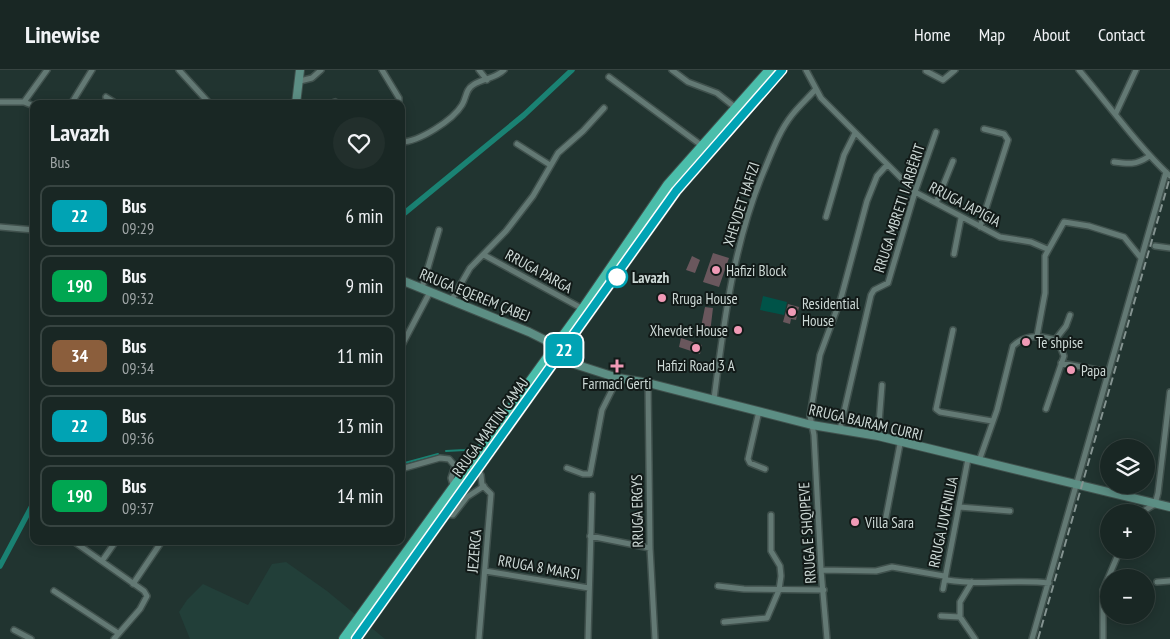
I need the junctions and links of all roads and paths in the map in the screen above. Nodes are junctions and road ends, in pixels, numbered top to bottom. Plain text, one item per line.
1 (47, 70) edge
2 (92, 70) edge
3 (179, 70) edge
4 (300, 70) edge
5 (321, 70) edge
6 (382, 70) edge
7 (480, 70) edge
8 (504, 70) edge
9 (672, 70) edge
10 (770, 70) edge
11 (782, 70) edge
12 (806, 70) edge
13 (955, 70) edge
14 (1079, 70) edge
15 (1136, 70) edge
16 (926, 71) edge
17 (609, 77) dead end
18 (487, 80) junction
19 (300, 81) junction
20 (815, 90) junction
21 (106, 97) dead end
22 (73, 100) edge
23 (111, 100) edge
24 (206, 100) edge
25 (297, 100) edge
26 (399, 100) edge
27 (0, 102) edge
28 (24, 102) junction
29 (30, 104) edge
30 (604, 108) dead end
31 (736, 108) junction
32 (1116, 113) junction
33 (984, 129) dead end
34 (936, 132) dead end
35 (855, 133) junction
36 (405, 141) edge
37 (517, 144) dead end
38 (701, 145) junction
39 (1148, 156) junction
40 (953, 161) dead end
41 (1114, 162) dead end
42 (887, 164) junction
43 (550, 165) junction
44 (1168, 174) edge
45 (915, 192) junction
46 (936, 204) junction
47 (826, 217) dead end
48 (962, 218) junction
49 (0, 227) edge
50 (980, 227) junction
51 (30, 230) edge
52 (438, 230) dead end
53 (1155, 246) dead end
54 (1170, 248) edge
55 (1047, 249) junction
56 (954, 254) dead end
57 (484, 256) junction
58 (1141, 258) junction
59 (405, 282) edge
60 (422, 288) junction
61 (430, 292) junction
62 (451, 301) junction
63 (583, 309) junction
64 (1070, 315) dead end
65 (953, 330) dead end
66 (1037, 336) junction
67 (405, 339) edge
68 (1055, 340) junction
69 (556, 352) junction
70 (1062, 363) junction
71 (1108, 372) junction
72 (618, 378) junction
73 (648, 383) junction
74 (882, 385) dead end
75 (1170, 392) edge
76 (714, 399) junction
77 (1046, 409) dead end
78 (759, 411) junction
79 (992, 422) junction
80 (812, 425) junction
81 (840, 429) junction
82 (878, 436) junction
83 (900, 444) junction
84 (968, 459) junction
85 (979, 461) junction
86 (405, 467) edge
87 (567, 468) dead end
88 (765, 469) dead end
89 (478, 470) junction
90 (1076, 484) junction
91 (484, 486) junction
92 (454, 488) junction
93 (592, 495) dead end
94 (1155, 504) junction
95 (959, 507) junction
96 (1170, 507) edge
97 (1010, 511) dead end
98 (445, 514) junction
99 (770, 515) dead end
100 (885, 522) dead end
101 (590, 536) junction
102 (79, 545) edge
103 (113, 545) edge
104 (159, 545) edge
105 (650, 548) junction
106 (1116, 559) edge
107 (102, 561) junction
108 (821, 570) junction
109 (485, 571) junction
110 (944, 576) junction
111 (972, 582) junction
112 (1157, 582) dead end
113 (1170, 582) edge
114 (1049, 583) junction
115 (133, 584) junction
116 (718, 586) dead end
117 (589, 588) junction
118 (943, 589) dead end
119 (779, 590) junction
120 (824, 590) junction
121 (54, 591) dead end
122 (941, 616) dead end
123 (960, 617) junction
124 (724, 622) dead end
125 (14, 630) dead end
126 (118, 633) junction
127 (32, 639) edge
128 (114, 639) edge
129 (344, 639) edge
130 (356, 639) edge
131 (479, 639) edge
132 (588, 639) edge
133 (656, 639) edge
134 (827, 639) edge
135 (974, 639) edge
136 (1032, 639) edge
137 (1103, 639) edge

1 - 28 street
2 - 22 street
3 - 24 street
4 - 19 main road
5 - 19 street
6 - 26 street
7 - 18 street
8 - 18 street
9 - 31 street
10 - 31 highway, RRUGA MARTIN CAMAJ
11 - 69 highway, RRUGA MARTIN CAMAJ
12 - 20 street, RRUGA JAPIGIA
13 - 16 street
14 - 32 street
15 - 32 street
17 - 38 street
18 - 36 street
19 - 25 main road
20 - 35 street, RRUGA JAPIGIA
20 - 76 street, XHEVDET HAFIZI
21 - 23 street
27 - 28 street
28 - 29 street
30 - 43 street
31 - 38 highway, RRUGA MARTIN CAMAJ
32 - 39 street
33 - 50 street
34 - 45 street, RRUGA MBRETI I ARBËRIT
35 - 42 street, RRUGA JAPIGIA
35 - 47 street
37 - 43 street
38 - 63 highway, RRUGA MARTIN CAMAJ
39 - 41 street
39 - 44 street
40 - 46 street
42 - 45 street, RRUGA JAPIGIA
42 - 80 street, RRUGA E SHQIPEVE
43 - 57 street
44 - 58 street
45 - 46 street, RRUGA JAPIGIA
45 - 81 street, RRUGA MBRETI I ARBËRIT
46 - 48 street, RRUGA JAPIGIA
48 - 50 street, RRUGA JAPIGIA
48 - 56 street
49 - 51 street
50 - 55 street, RRUGA JAPIGIA
52 - 60 street
53 - 54 street
55 - 58 street
55 - 66 street
57 - 62 street
57 - 63 street, RRUGA PARGA
58 - 71 street
59 - 60 main road, RRUGA EQEREM ÇABEJ
60 - 61 main road, RRUGA EQEREM ÇABEJ
61 - 62 main road, RRUGA EQEREM ÇABEJ
61 - 67 street
62 - 69 main road, RRUGA EQEREM ÇABEJ
63 - 69 highway, RRUGA MARTIN CAMAJ
64 - 68 street
65 - 79 street
66 - 68 street
66 - 79 street
68 - 70 street
69 - 72 main road, RRUGA BAJRAM CURRI
69 - 89 highway, RRUGA MARTIN CAMAJ
69 - 92 highway, RRUGA MARTIN CAMAJ
70 - 71 street
70 - 77 street
71 - 90 street
72 - 73 main road, RRUGA BAJRAM CURRI
72 - 87 street
73 - 76 main road, RRUGA BAJRAM CURRI
73 - 105 street, RRUGA ERGYS
74 - 82 street
75 - 94 street
76 - 78 main road, RRUGA BAJRAM CURRI
78 - 80 main road, RRUGA BAJRAM CURRI
78 - 88 street
79 - 85 street
80 - 81 main road, RRUGA BAJRAM CURRI
80 - 108 street, RRUGA E SHQIPEVE
81 - 82 main road, RRUGA BAJRAM CURRI
82 - 83 main road, RRUGA BAJRAM CURRI
83 - 84 main road, RRUGA BAJRAM CURRI
83 - 100 street
84 - 85 main road, RRUGA BAJRAM CURRI
84 - 95 street, RRUGA JUVENILJA
85 - 90 main road, RRUGA BAJRAM CURRI
86 - 92 street
89 - 91 street, JEZERCA
89 - 98 highway, RRUGA MARTIN CAMAJ
90 - 94 main road, RRUGA BAJRAM CURRI
90 - 114 street
91 - 98 street
91 - 109 street, JEZERCA
92 - 129 highway, RRUGA MARTIN CAMAJ
93 - 101 street
94 - 96 main road, RRUGA BAJRAM CURRI
95 - 97 street
95 - 110 street, RRUGA JUVENILJA
98 - 130 highway, RRUGA MARTIN CAMAJ
99 - 119 street
101 - 105 street
101 - 117 street
102 - 107 street
103 - 107 street
104 - 115 street
105 - 133 street, RRUGA ERGYS
106 - 137 street
107 - 115 street
108 - 110 street
108 - 120 street, RRUGA E SHQIPEVE
109 - 117 street, RRUGA 8 MARSI
109 - 131 street, JEZERCA
110 - 111 street
110 - 118 street, RRUGA JUVENILJA
111 - 114 street
111 - 123 street
112 - 113 street
114 - 136 street
115 - 126 street
116 - 119 street
117 - 132 street
119 - 120 street
119 - 124 street
120 - 134 street, RRUGA E SHQIPEVE
121 - 126 street
122 - 123 street
123 - 135 street
125 - 127 street
126 - 128 street

